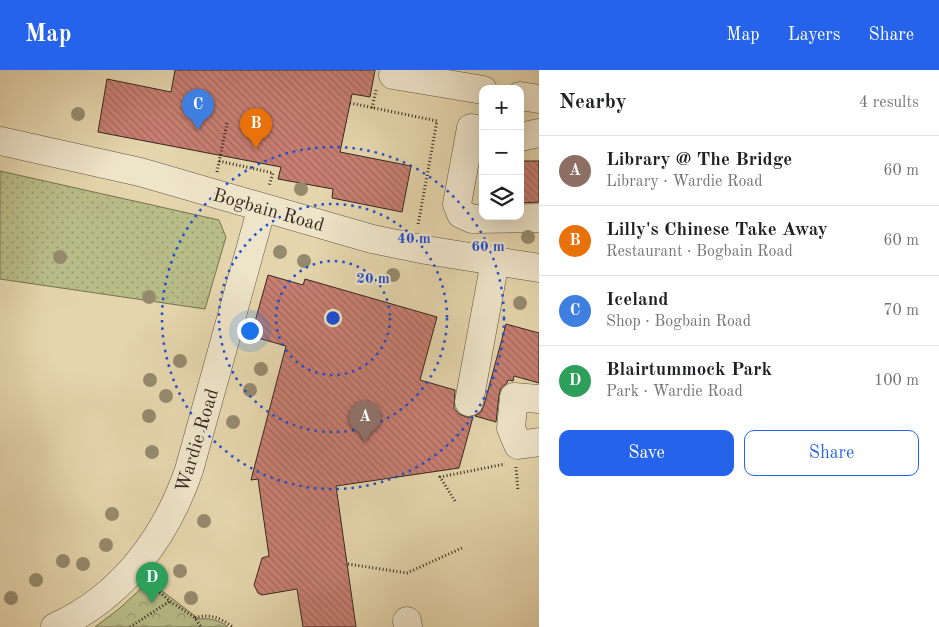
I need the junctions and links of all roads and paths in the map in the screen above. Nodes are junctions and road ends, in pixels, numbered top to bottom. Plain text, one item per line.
1 (394, 70) edge
2 (479, 89) edge
3 (524, 97) edge
4 (539, 99) edge
5 (479, 102) edge
6 (350, 103) dead end
7 (227, 124) dead end
8 (477, 129) edge
9 (539, 133) edge
10 (524, 137) edge
11 (524, 139) edge
12 (0, 141) edge
13 (539, 142) edge
14 (219, 161) junction
15 (273, 173) dead end
16 (213, 193) junction
17 (262, 207) junction
18 (539, 210) edge
19 (524, 211) edge
20 (472, 213) edge
21 (539, 218) edge
22 (414, 248) junction
23 (495, 261) junction
24 (539, 268) edge
25 (539, 399) edge
26 (469, 402) dead end
27 (539, 442) edge
28 (516, 462) dead end
29 (506, 464) dead end
30 (518, 491) dead end
31 (455, 500) dead end
32 (462, 548) dead end
33 (348, 564) dead end
34 (133, 570) junction
35 (170, 601) junction
36 (195, 618) junction
37 (55, 627) edge
38 (130, 627) edge
39 (201, 627) edge
40 (233, 627) edge

1 - 2 street
3 - 4 street
5 - 8 street
6 - 22 path
7 - 14 path
8 - 20 street
9 - 10 street
11 - 13 street
12 - 16 street, Bogbain Road
14 - 15 path
14 - 16 path
16 - 17 street, Bogbain Road
17 - 22 street, Bogbain Road
17 - 34 street, Wardie Road
18 - 19 street
20 - 21 street
22 - 23 street, Bogbain Road
23 - 24 street, Bogbain Road
23 - 26 street
25 - 27 street
28 - 30 path
29 - 31 path
32 - 33 path
34 - 35 path
34 - 37 street, Wardie Road
35 - 36 path
35 - 38 path
36 - 39 path
36 - 40 path

